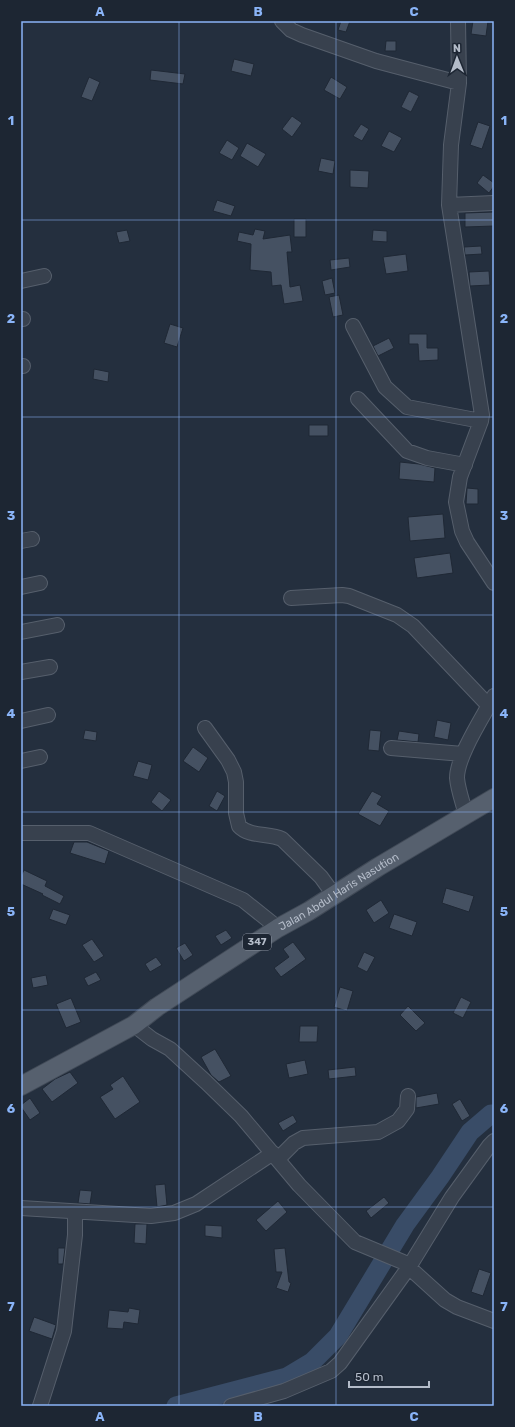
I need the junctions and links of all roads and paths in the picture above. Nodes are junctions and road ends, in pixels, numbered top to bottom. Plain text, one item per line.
1 (282, 21) edge
2 (458, 21) edge
3 (459, 83) junction
4 (494, 203) edge
5 (449, 205) junction
6 (44, 276) dead end
7 (21, 281) edge
8 (353, 326) dead end
9 (358, 399) dead end
10 (481, 421) junction
11 (465, 465) junction
12 (40, 583) dead end
13 (494, 583) edge
14 (21, 587) edge
15 (291, 598) dead end
16 (57, 625) dead end
17 (21, 632) edge
18 (50, 667) dead end
19 (21, 672) edge
20 (491, 701) edge
21 (48, 715) dead end
22 (21, 721) edge
23 (205, 728) dead end
24 (391, 748) dead end
25 (463, 754) junction
26 (40, 757) dead end
27 (21, 761) edge
28 (494, 798) edge
29 (466, 815) junction
30 (21, 832) edge
31 (334, 895) junction
32 (278, 928) junction
33 (134, 1025) junction
34 (21, 1086) edge
35 (408, 1096) dead end
36 (494, 1141) edge
37 (275, 1156) junction
38 (21, 1208) edge
39 (75, 1212) junction
40 (406, 1265) junction
41 (494, 1321) edge
42 (40, 1406) edge
43 (231, 1406) edge

1 - 3 street
2 - 3 street
3 - 5 street
4 - 5 street
5 - 10 street
6 - 7 street
8 - 10 street
9 - 11 street
10 - 11 street
11 - 13 street
12 - 14 street
15 - 20 street
16 - 17 street
18 - 19 street
20 - 25 street
21 - 22 street
23 - 31 street
24 - 25 street
25 - 29 street
26 - 27 street
28 - 29 main road, Jalan Abdul Haris Nasution / 347
29 - 31 main road, Jalan Abdul Haris Nasution / 347
30 - 32 street
31 - 32 main road, Jalan Abdul Haris Nasution / 347
32 - 33 main road, Jalan Abdul Haris Nasution / 347
33 - 34 main road, Jalan Abdul Haris Nasution / 347
33 - 37 street
35 - 37 street
36 - 40 street
37 - 39 street
37 - 40 street
38 - 39 street
39 - 42 street
40 - 41 street
40 - 43 street

